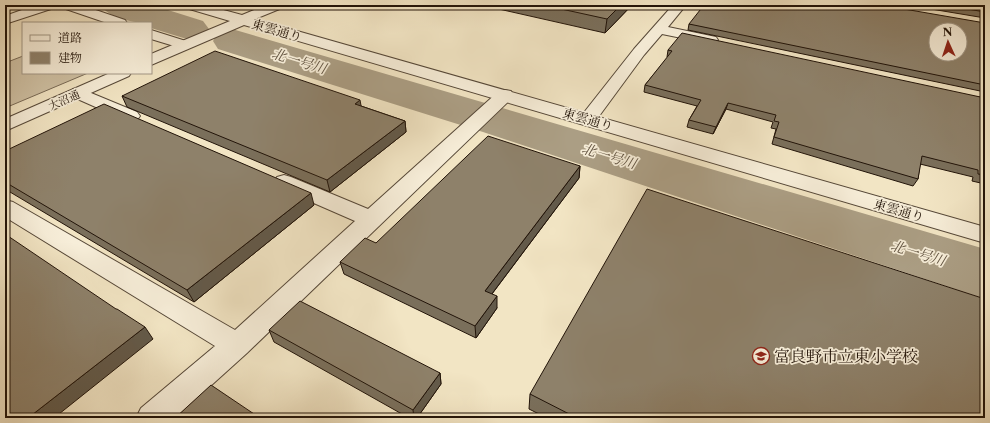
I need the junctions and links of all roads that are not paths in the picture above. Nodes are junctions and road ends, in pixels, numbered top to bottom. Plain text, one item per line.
1 (49, 5) edge
2 (68, 5) edge
3 (191, 5) edge
4 (277, 5) edge
5 (680, 5) edge
6 (5, 20) edge
7 (242, 20) junction
8 (117, 22) edge
9 (659, 29) junction
10 (152, 34) edge
11 (729, 44) edge
12 (184, 45) junction
13 (152, 60) edge
14 (121, 74) edge
15 (79, 93) junction
16 (505, 95) junction
17 (588, 119) junction
18 (144, 122) edge
19 (5, 126) edge
20 (269, 175) edge
21 (5, 206) edge
22 (371, 219) junction
23 (985, 235) edge
24 (237, 346) junction
25 (152, 418) edge

1 - 6 street
2 - 8 street
3 - 7 street, 東雲通り
4 - 7 street
5 - 9 street
7 - 12 street
7 - 16 street, 東雲通り
9 - 11 street
9 - 17 street
10 - 12 street
12 - 13 street
14 - 15 street, 大沼通
15 - 18 street
15 - 19 street, 大沼通
16 - 17 street, 東雲通り
16 - 22 street
17 - 23 street, 東雲通り
20 - 22 street
21 - 24 street
22 - 24 street
24 - 25 street

